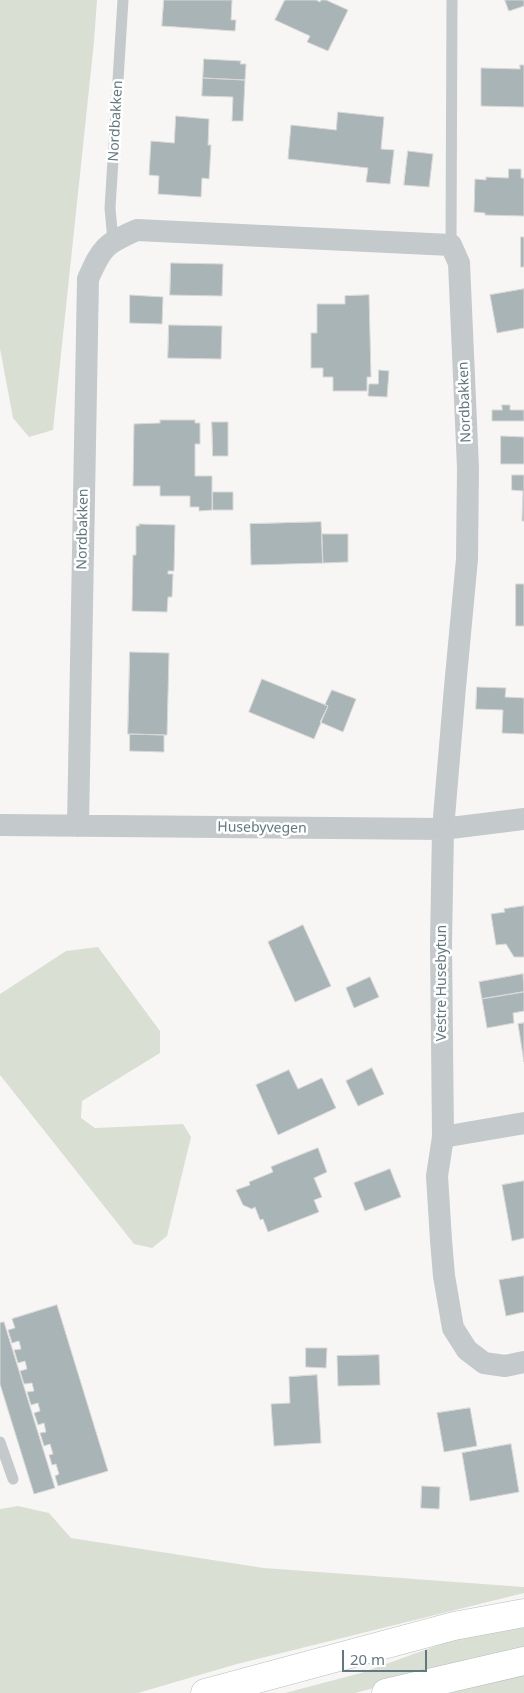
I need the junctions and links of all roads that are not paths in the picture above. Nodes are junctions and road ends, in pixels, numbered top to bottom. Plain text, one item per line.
1 (123, 0) edge
2 (452, 0) edge
3 (113, 241) junction
4 (451, 245) junction
5 (524, 819) edge
6 (0, 825) edge
7 (78, 826) junction
8 (443, 830) junction
9 (524, 1123) edge
10 (443, 1137) junction
11 (524, 1362) edge
12 (0, 1442) edge
13 (13, 1479) dead end
14 (524, 1613) edge
15 (524, 1661) edge
16 (205, 1693) edge
17 (386, 1693) edge

1 - 3 lane, Nordbakken
2 - 4 lane, Nordbakken
3 - 4 street, Nordbakken
3 - 7 street, Nordbakken
4 - 8 street, Nordbakken
5 - 8 street, Husebyvegen
6 - 7 street, Husebyvegen
7 - 8 street, Husebyvegen
8 - 10 street, Vestre Husebytun
9 - 10 street
10 - 11 street, Vestre Husebytun
12 - 13 lane
14 - 16 main road
15 - 17 main road

